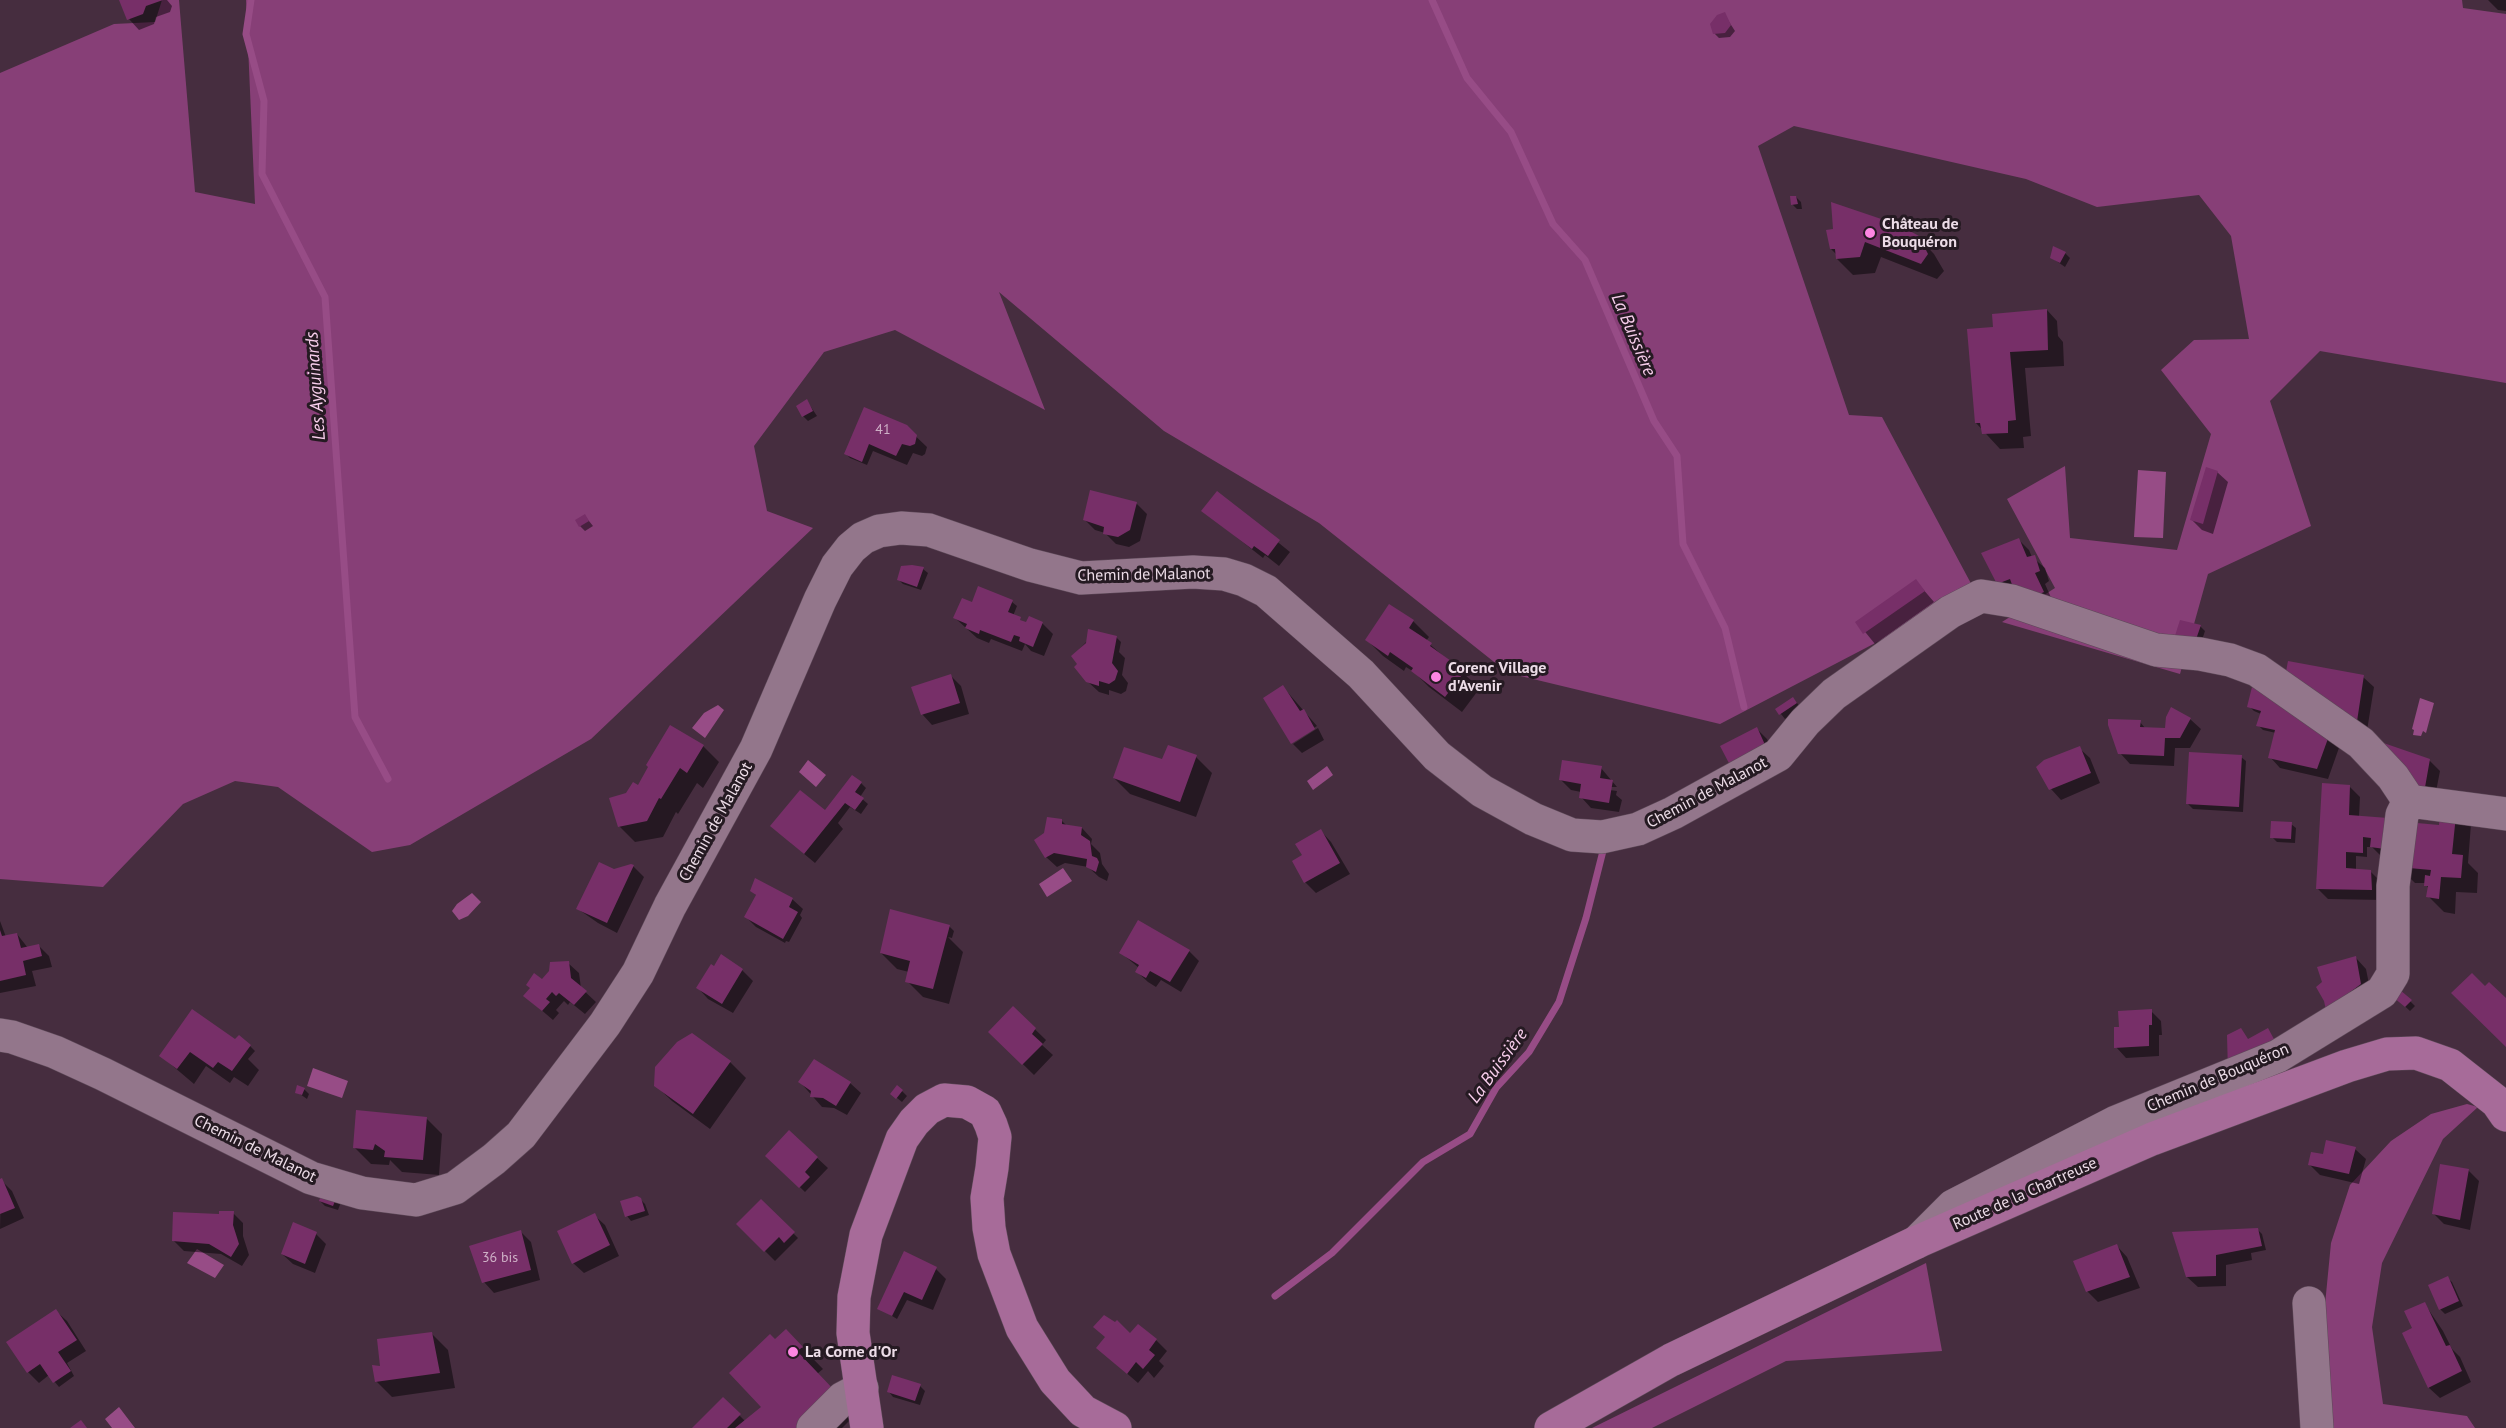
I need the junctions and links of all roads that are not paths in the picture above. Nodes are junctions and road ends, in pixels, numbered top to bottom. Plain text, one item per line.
1 (2409, 801) junction
2 (2506, 814) edge
3 (0, 1035) edge
4 (2506, 1115) edge
5 (1917, 1242) junction
6 (2309, 1303) dead end
7 (862, 1388) junction
8 (813, 1428) edge
9 (867, 1428) edge
10 (1114, 1428) edge
11 (1551, 1428) edge
12 (2317, 1428) edge

1 - 2 street
1 - 3 street, Chemin de Malanot
1 - 5 street, Chemin de Bouquéron
4 - 5 main road, Route de la Chartreuse
5 - 11 main road, Route de la Chartreuse
6 - 12 street
7 - 8 street
7 - 9 main road
7 - 10 main road

